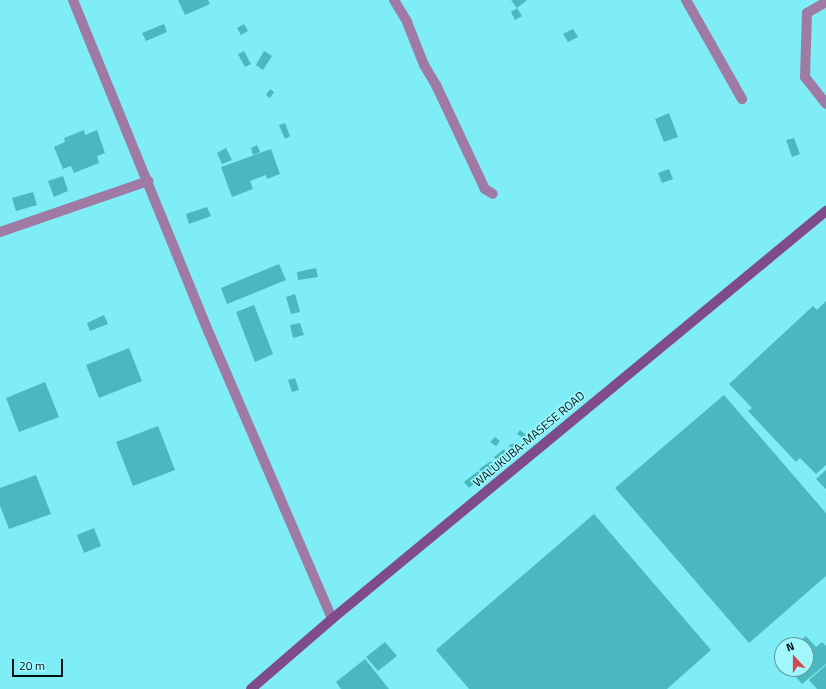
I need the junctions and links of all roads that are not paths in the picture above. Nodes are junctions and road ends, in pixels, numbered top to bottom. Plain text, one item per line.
1 (73, 0) edge
2 (394, 0) edge
3 (686, 0) edge
4 (826, 2) edge
5 (742, 99) dead end
6 (826, 104) edge
7 (148, 181) junction
8 (493, 194) dead end
9 (826, 211) edge
10 (0, 232) edge
11 (332, 619) junction
12 (251, 689) edge

1 - 7 street
2 - 8 street
3 - 5 street
4 - 6 street
7 - 10 street
7 - 11 street
9 - 11 street, WALUKUBA-MASESE ROAD
11 - 12 street, WALUKUBA-MASESE ROAD

